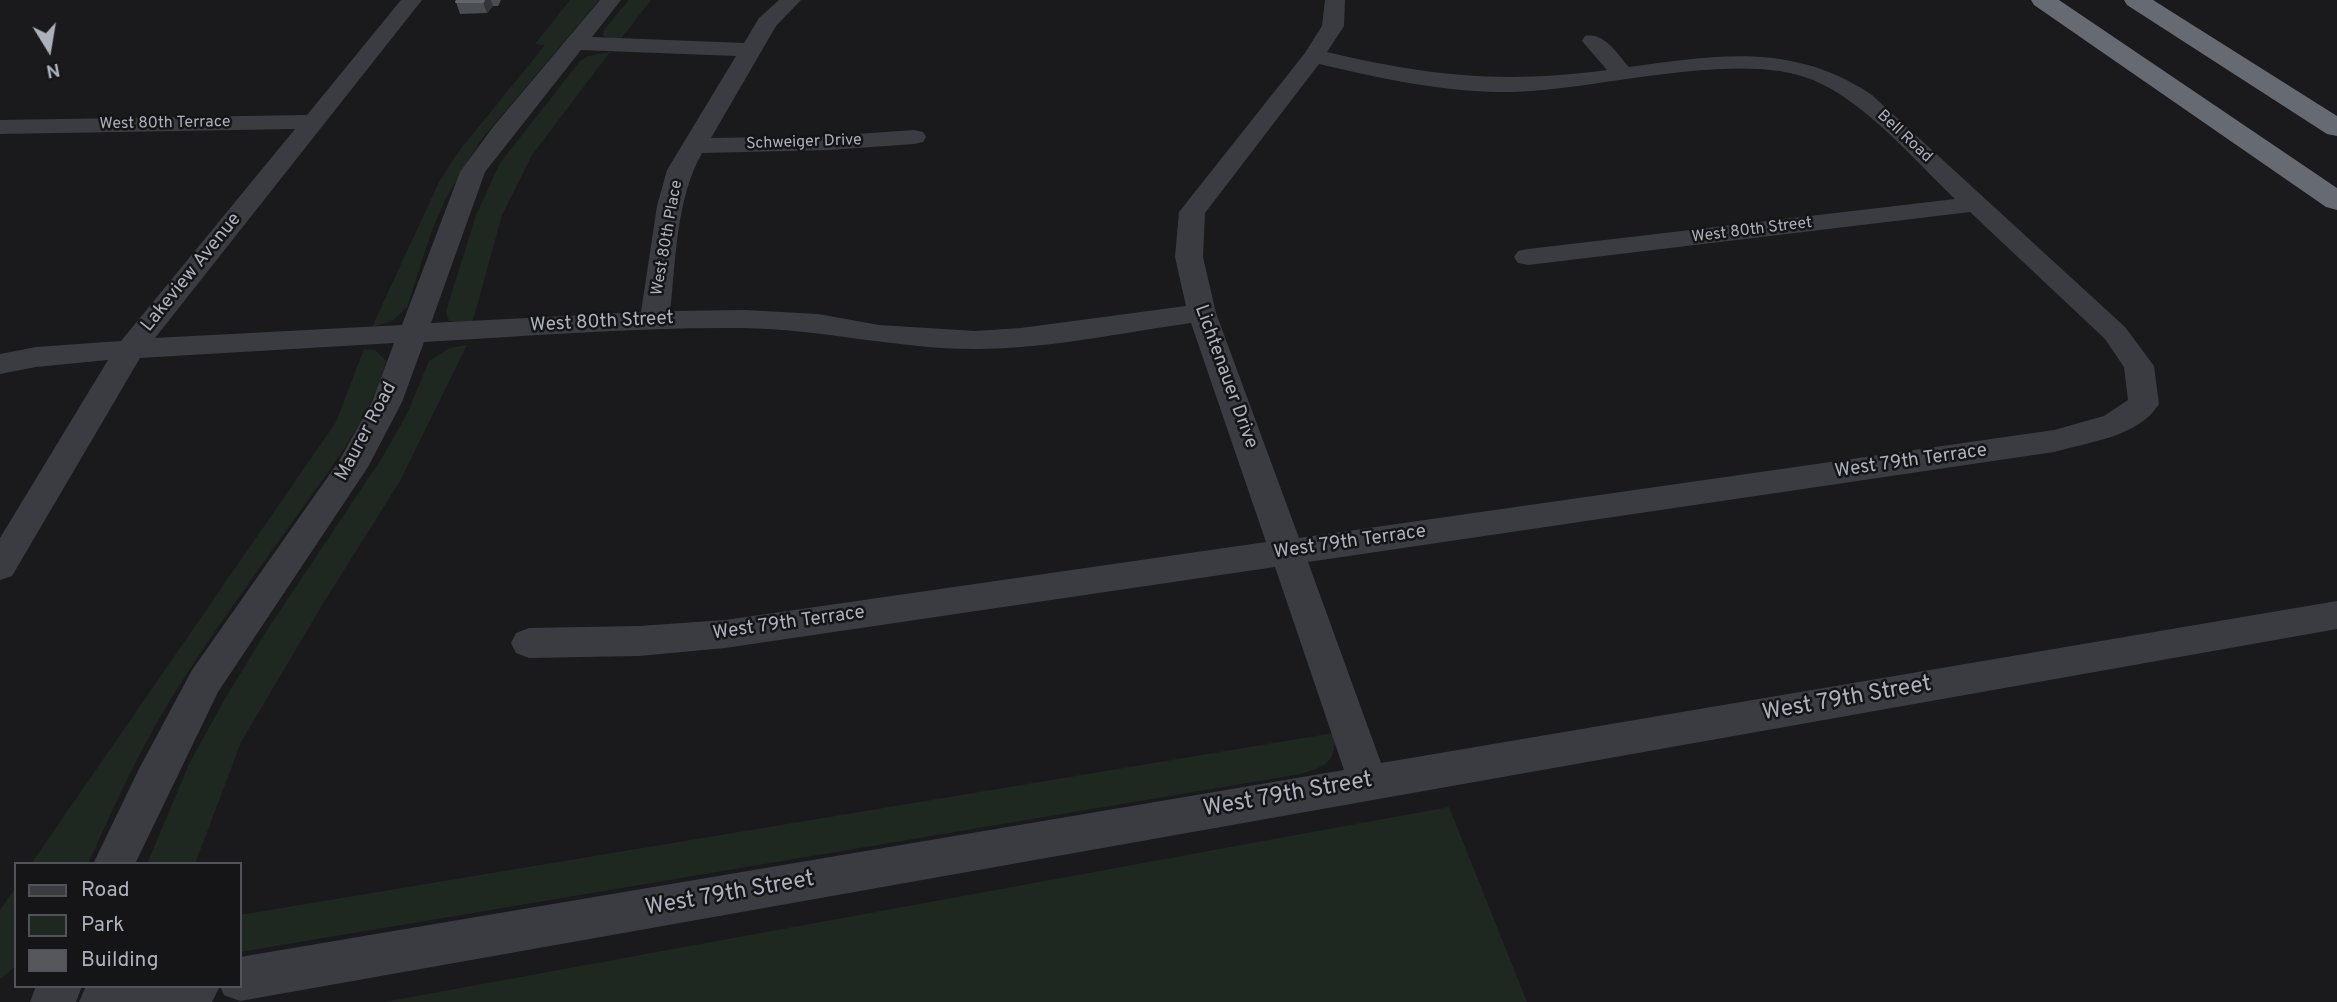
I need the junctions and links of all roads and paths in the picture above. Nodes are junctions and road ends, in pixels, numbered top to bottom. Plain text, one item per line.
1 (412, 0) edge
2 (611, 0) edge
3 (791, 0) edge
4 (1335, 0) edge
5 (2043, 0) edge
6 (2136, 0) edge
7 (1592, 41) dead end
8 (575, 43) junction
9 (752, 50) junction
10 (1314, 56) junction
11 (1622, 74) junction
12 (314, 122) junction
13 (2337, 128) edge
14 (6, 132) edge
15 (914, 137) dead end
16 (694, 146) junction
17 (2337, 201) edge
18 (1976, 204) junction
19 (1528, 257) dead end
20 (1202, 313) junction
21 (654, 320) junction
22 (413, 332) junction
23 (130, 349) junction
24 (0, 364) edge
25 (2141, 386) joint
26 (1287, 552) junction
27 (0, 566) edge
28 (2337, 615) edge
29 (529, 643) dead end
30 (1368, 782) junction
31 (115, 862) edge
32 (242, 979) edge
33 (185, 988) edge
34 (102, 1002) edge

1 - 12 street, Lakeview Avenue
2 - 8 street, Maurer Road
3 - 9 street, West 80th Place
4 - 10 street, Lichtenauer Drive
5 - 17 highway
6 - 13 highway
7 - 11 street
8 - 9 street
8 - 22 street, Maurer Road
9 - 16 street, West 80th Place
10 - 11 street
10 - 20 street, Lichtenauer Drive
11 - 18 street, Bell Road
12 - 14 street, West 80th Terrace
12 - 23 street, Lakeview Avenue
15 - 16 street, Schweiger Drive
16 - 21 street, West 80th Place
18 - 19 street, West 80th Street
18 - 25 street, Bell Road
20 - 21 street, West 80th Street
20 - 26 street, Lichtenauer Drive
21 - 22 street, West 80th Street
22 - 23 street, West 80th Street
22 - 31 street, Maurer Road
23 - 24 street, West 80th Street
23 - 27 street, Lakeview Avenue
25 - 26 street, West 79th Terrace
26 - 29 street, West 79th Terrace
26 - 30 street, Lichtenauer Drive
28 - 30 street, West 79th Street
30 - 32 street, West 79th Street
33 - 34 street

